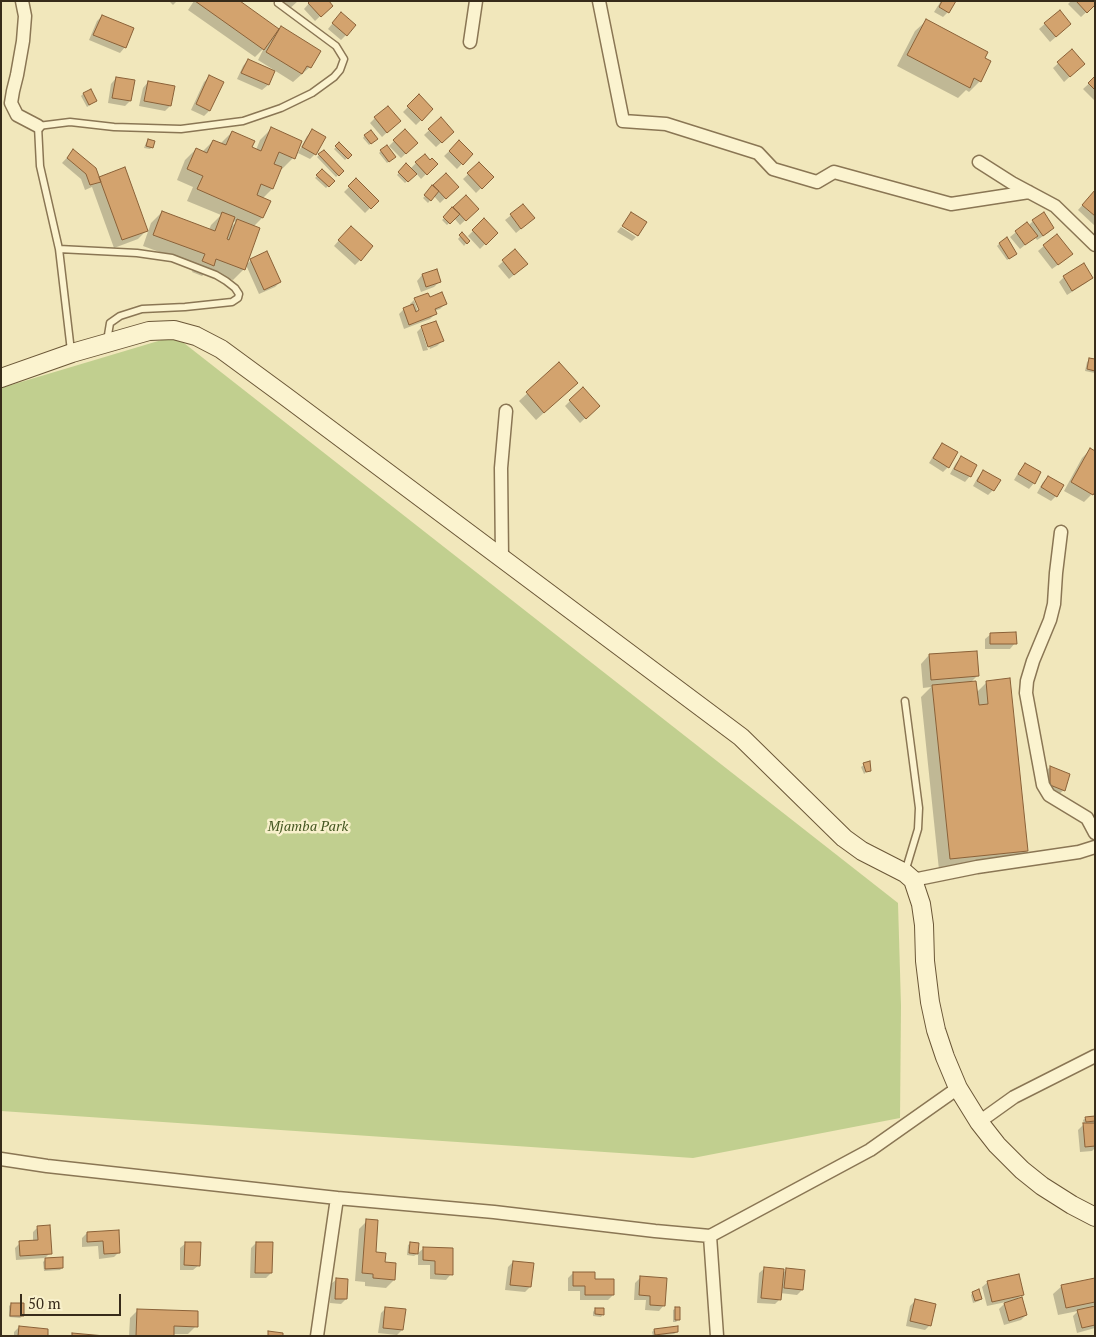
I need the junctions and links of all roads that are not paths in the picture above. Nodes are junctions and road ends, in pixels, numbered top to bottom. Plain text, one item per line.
1 (22, 1) edge
2 (476, 1) edge
3 (599, 1) edge
4 (278, 3) dead end
5 (470, 42) dead end
6 (38, 126) junction
7 (979, 162) dead end
8 (1029, 192) junction
9 (1095, 245) edge
10 (59, 249) junction
11 (107, 343) junction
12 (72, 353) junction
13 (1, 378) edge
14 (506, 411) dead end
15 (1061, 532) dead end
16 (502, 558) junction
17 (905, 701) dead end
18 (1095, 833) edge
19 (1095, 847) edge
20 (909, 876) junction
21 (1095, 1056) edge
22 (958, 1088) junction
23 (979, 1122) junction
24 (1, 1159) edge
25 (337, 1198) junction
26 (1095, 1217) edge
27 (710, 1236) junction
28 (317, 1336) edge
29 (718, 1336) edge

1 - 6 street
2 - 5 street
3 - 8 street
4 - 6 lane
6 - 10 lane
7 - 8 street
8 - 9 street
10 - 11 lane
10 - 12 lane
11 - 12 main road
11 - 16 main road
12 - 13 main road
14 - 16 street
15 - 18 street
16 - 20 main road
17 - 20 lane
19 - 20 street
20 - 22 main road
21 - 23 street
22 - 23 main road
22 - 27 street
23 - 26 main road
24 - 25 street
25 - 27 street
25 - 28 street
27 - 29 street

